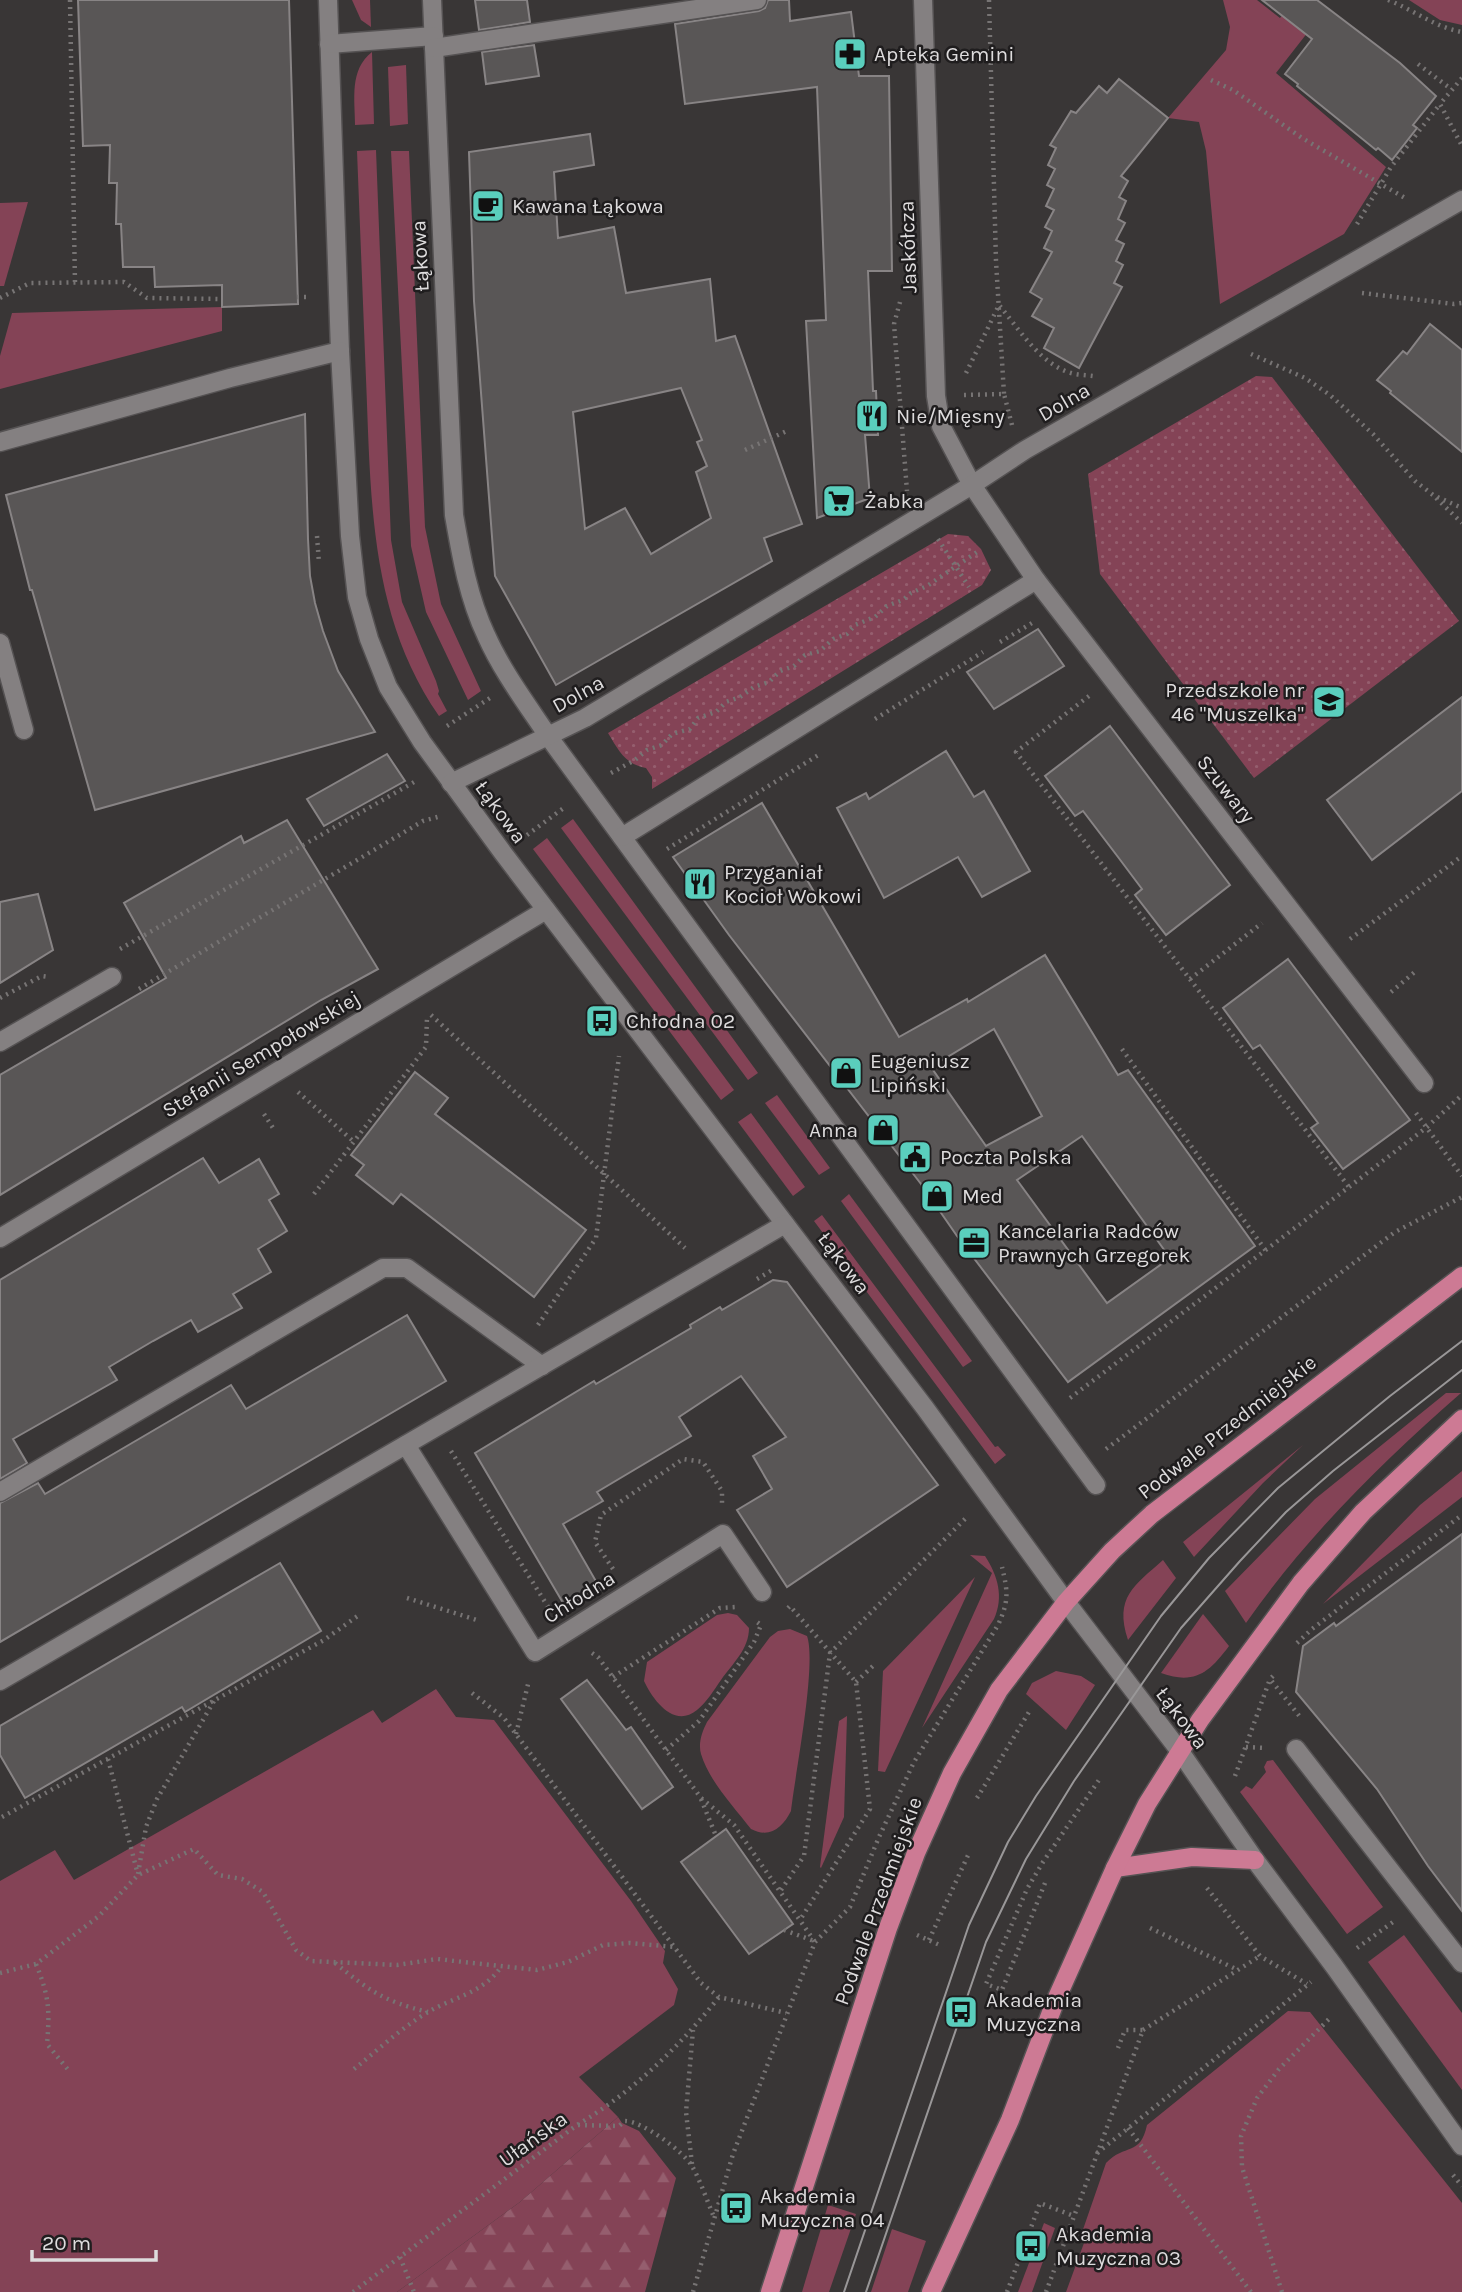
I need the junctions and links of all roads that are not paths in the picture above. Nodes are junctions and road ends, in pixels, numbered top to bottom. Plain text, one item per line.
1 (328, 0) edge
2 (432, 0) edge
3 (757, 0) edge
4 (923, 0) edge
5 (434, 42) junction
6 (329, 44) junction
7 (1462, 200) edge
8 (340, 351) junction
9 (0, 442) edge
10 (972, 485) junction
11 (1036, 580) junction
12 (0, 643) edge
13 (24, 730) dead end
14 (548, 736) junction
15 (451, 783) junction
16 (622, 837) junction
17 (546, 910) junction
18 (112, 977) dead end
19 (0, 1042) edge
20 (1424, 1083) dead end
21 (785, 1224) junction
22 (0, 1238) edge
23 (1462, 1276) edge
24 (542, 1366) junction
25 (1462, 1419) edge
26 (405, 1445) junction
27 (1096, 1485) dead end
28 (0, 1492) edge
29 (762, 1592) dead end
30 (1066, 1602) junction
31 (0, 1681) edge
32 (1297, 1749) dead end
33 (1179, 1750) junction
34 (1255, 1860) junction
35 (1115, 1868) junction
36 (1462, 1964) edge
37 (1462, 2146) edge
38 (770, 2292) edge
39 (931, 2292) edge

1 - 6 street, Łąkowa
2 - 5 street, Łąkowa
3 - 5 street
4 - 10 street, Jaskółcza
5 - 6 street
5 - 14 street, Łąkowa
6 - 8 street, Łąkowa
7 - 10 street, Dolna
8 - 9 street
8 - 15 street, Łąkowa
10 - 11 street, Szuwary
10 - 14 street, Dolna
11 - 16 street
11 - 20 street, Szuwary
12 - 13 street
14 - 15 street, Dolna
14 - 16 street, Łąkowa
15 - 17 street, Łąkowa
16 - 27 street, Łąkowa
17 - 21 street, Łąkowa
17 - 22 street, Stefanii Sempołowskiej
18 - 19 street
21 - 24 street
21 - 30 street, Łąkowa
23 - 30 main road, Podwale Przedmiejskie
24 - 26 street
24 - 28 street
25 - 33 main road
26 - 29 street, Chłodna
26 - 31 street
30 - 33 street, Łąkowa
30 - 38 main road, Podwale Przedmiejskie
32 - 36 street
33 - 34 street, Łąkowa
33 - 35 main road
34 - 35 main road
34 - 37 street, Łąkowa
35 - 39 main road

